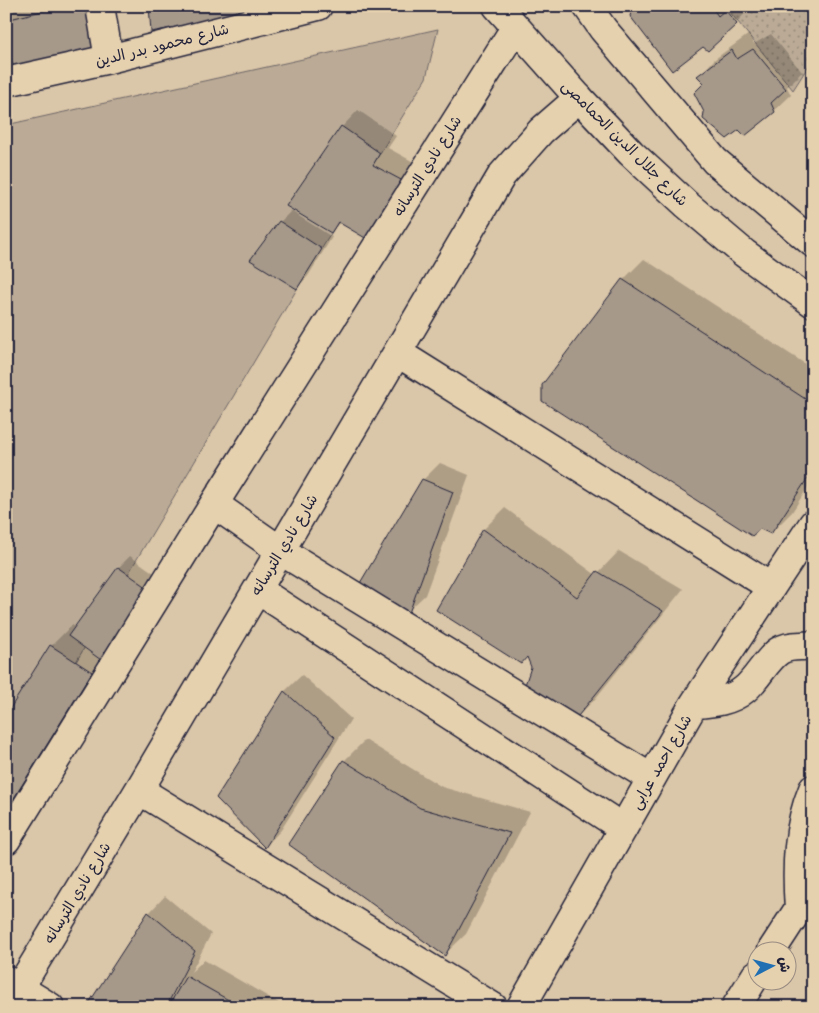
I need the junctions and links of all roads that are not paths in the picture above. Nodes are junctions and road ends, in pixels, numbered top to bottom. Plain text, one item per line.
1 (100, 6) edge
2 (318, 6) edge
3 (497, 6) edge
4 (587, 6) edge
5 (515, 28) junction
6 (109, 58) junction
7 (6, 82) edge
8 (578, 98) junction
9 (813, 243) edge
10 (813, 304) edge
11 (398, 353) junction
12 (214, 504) junction
13 (813, 524) edge
14 (281, 551) junction
15 (771, 587) junction
16 (258, 590) junction
17 (813, 646) edge
18 (694, 704) junction
19 (651, 778) junction
20 (813, 789) edge
21 (139, 790) junction
22 (623, 828) junction
23 (6, 840) edge
24 (806, 898) edge
25 (779, 940) edge
26 (747, 990) edge
27 (11, 992) edge
28 (50, 1007) edge
29 (493, 1007) edge
30 (521, 1007) edge
31 (736, 1007) edge

1 - 6 street
2 - 6 street, شارع محمود بدر الدين
3 - 5 street, شارع جلال الدين الحمامصى
4 - 9 street
5 - 8 street, شارع جلال الدين الحمامصى
5 - 12 street, شارع نادي الترسانه
6 - 7 street, شارع محمود بدر الدين
8 - 10 street, شارع جلال الدين الحمامصى
8 - 11 street, شارع نادي الترسانه
11 - 14 street, شارع نادي الترسانه
11 - 15 street
12 - 14 street
12 - 23 street, شارع نادي الترسانه
13 - 15 street, شارع احمد عرابى
14 - 16 street, شارع نادي الترسانه
14 - 19 street
15 - 18 street, شارع احمد عرابى
16 - 21 street, شارع نادي الترسانه
16 - 22 street
17 - 18 street
18 - 19 street, شارع احمد عرابى
19 - 22 street, شارع احمد عرابى
20 - 24 street
21 - 27 street, شارع نادي الترسانه
21 - 29 street
22 - 30 street, شارع احمد عرابى
24 - 25 street
26 - 31 street
27 - 28 street

